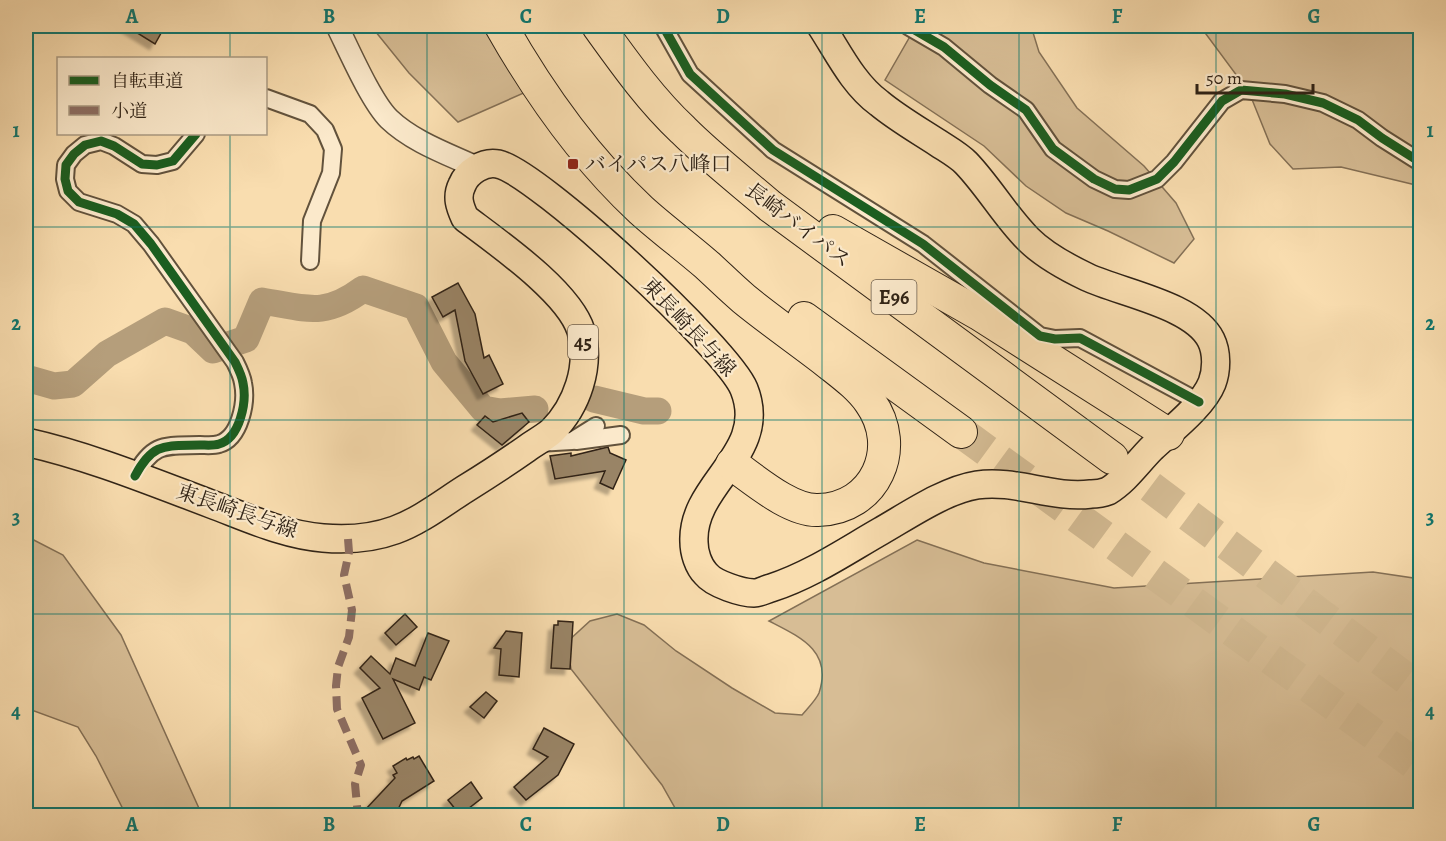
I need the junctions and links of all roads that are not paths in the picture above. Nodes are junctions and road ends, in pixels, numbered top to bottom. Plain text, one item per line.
1 (337, 26) edge
2 (501, 26) edge
3 (520, 26) edge
4 (598, 26) edge
5 (663, 26) edge
6 (821, 26) edge
7 (909, 26) edge
8 (267, 98) edge
9 (195, 135) edge
10 (1420, 162) edge
11 (478, 168) junction
12 (737, 178) junction
13 (310, 261) dead end
14 (705, 264) junction
15 (818, 328) junction
16 (1199, 402) junction
17 (596, 426) dead end
18 (961, 432) tunnel mouth
19 (1168, 434) junction
20 (621, 435) dead end
21 (572, 441) junction
22 (26, 442) edge
23 (534, 443) junction
24 (1112, 459) tunnel mouth
25 (732, 464) junction
26 (135, 476) junction

1 - 11 street
2 - 14 highway
3 - 15 highway
4 - 12 highway, 長崎バイパス / E96
5 - 16 street
6 - 16 main road, 東長崎長与線
7 - 10 street
8 - 13 street
9 - 26 street
11 - 23 main road, 東長崎長与線 / 45
11 - 25 main road, 東長崎長与線
12 - 19 highway
12 - 24 highway, 長崎バイパス / E96
14 - 15 highway
14 - 25 highway
15 - 18 highway
16 - 19 main road, 東長崎長与線
17 - 21 street
19 - 25 main road, 東長崎長与線
20 - 21 street
21 - 23 street
22 - 26 main road, 東長崎長与線 / 45
23 - 26 main road, 東長崎長与線 / 45

